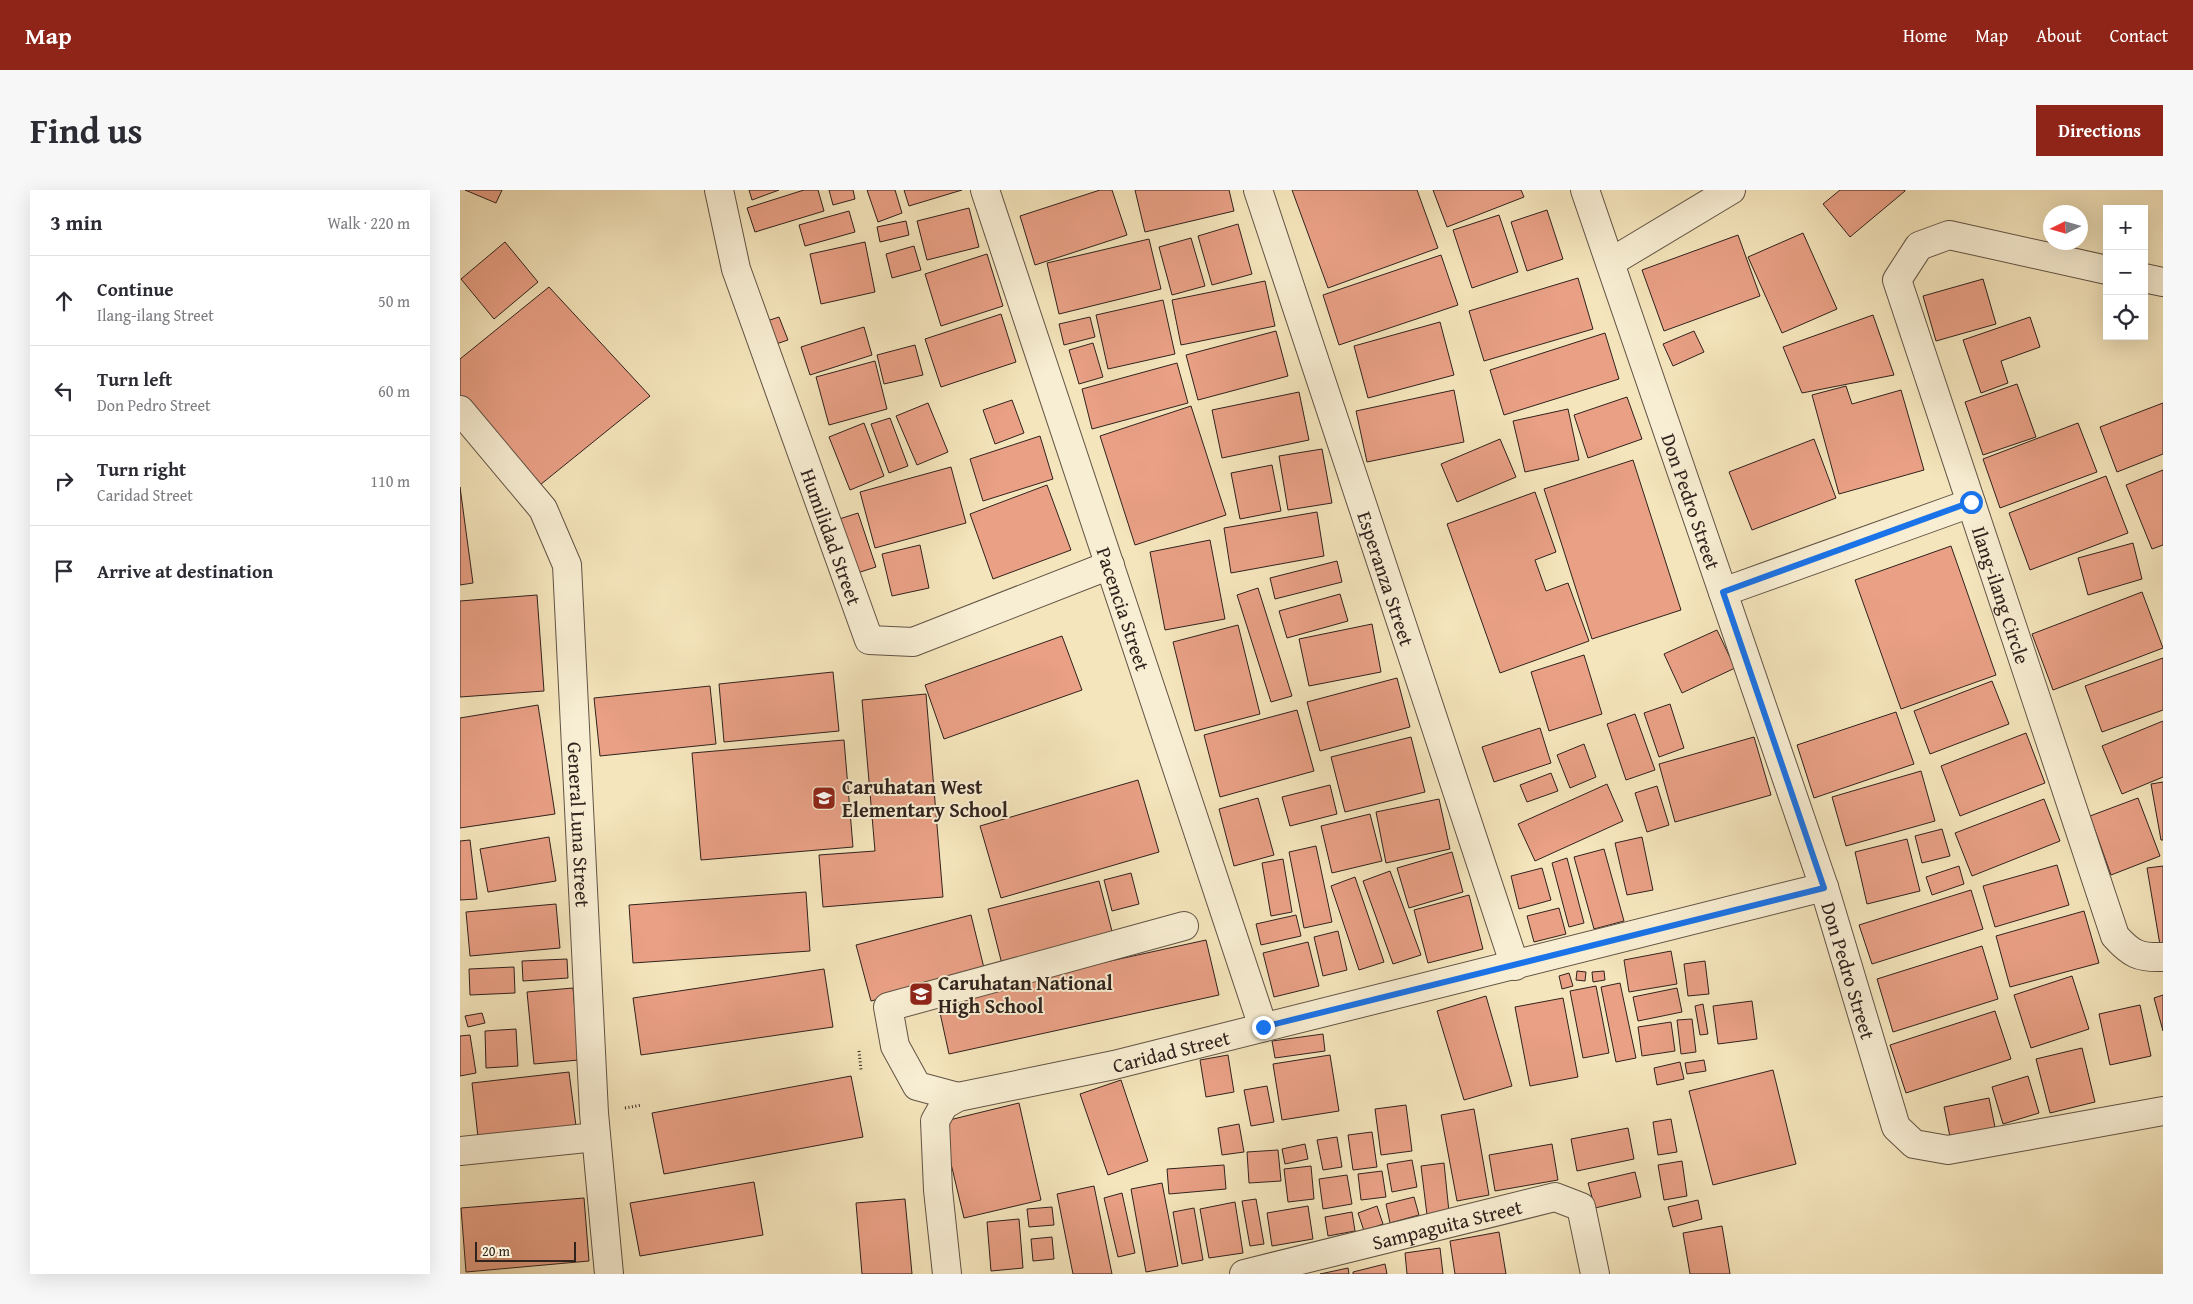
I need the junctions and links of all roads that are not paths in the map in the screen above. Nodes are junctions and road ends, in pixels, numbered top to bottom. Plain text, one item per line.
1 (719, 190) edge
2 (985, 190) edge
3 (1258, 190) edge
4 (1585, 190) edge
5 (1717, 193) edge
6 (1611, 262) junction
7 (2103, 269) edge
8 (2148, 279) edge
9 (2163, 282) edge
10 (460, 410) edge
11 (1971, 502) junction
12 (1110, 565) junction
13 (1723, 592) junction
14 (1824, 888) junction
15 (1184, 926) dead end
16 (2163, 957) edge
17 (1515, 966) junction
18 (1263, 1027) junction
19 (958, 1097) junction
20 (2163, 1111) edge
21 (596, 1137) junction
22 (460, 1151) edge
23 (609, 1274) edge
24 (946, 1274) edge
25 (1244, 1274) edge
26 (1595, 1274) edge

1 - 12 street, Humilidad Street
2 - 12 street, Pacencia Street
3 - 17 street, Esperanza Street
4 - 6 street, Don Pedro Street
5 - 6 street
6 - 13 street, Don Pedro Street
7 - 11 street, Ilang-ilang Circle
8 - 9 street
10 - 21 street, General Luna Street
11 - 13 street
11 - 16 street, Ilang-ilang Circle
12 - 18 street, Pacencia Street
13 - 14 street, Don Pedro Street
14 - 17 street, Caridad Street
14 - 20 street, Don Pedro Street
15 - 19 street
17 - 18 street, Caridad Street
18 - 19 street, Caridad Street
19 - 24 street, Caridad Street
21 - 22 street
21 - 23 street, General Luna Street
25 - 26 street, Sampaguita Street

